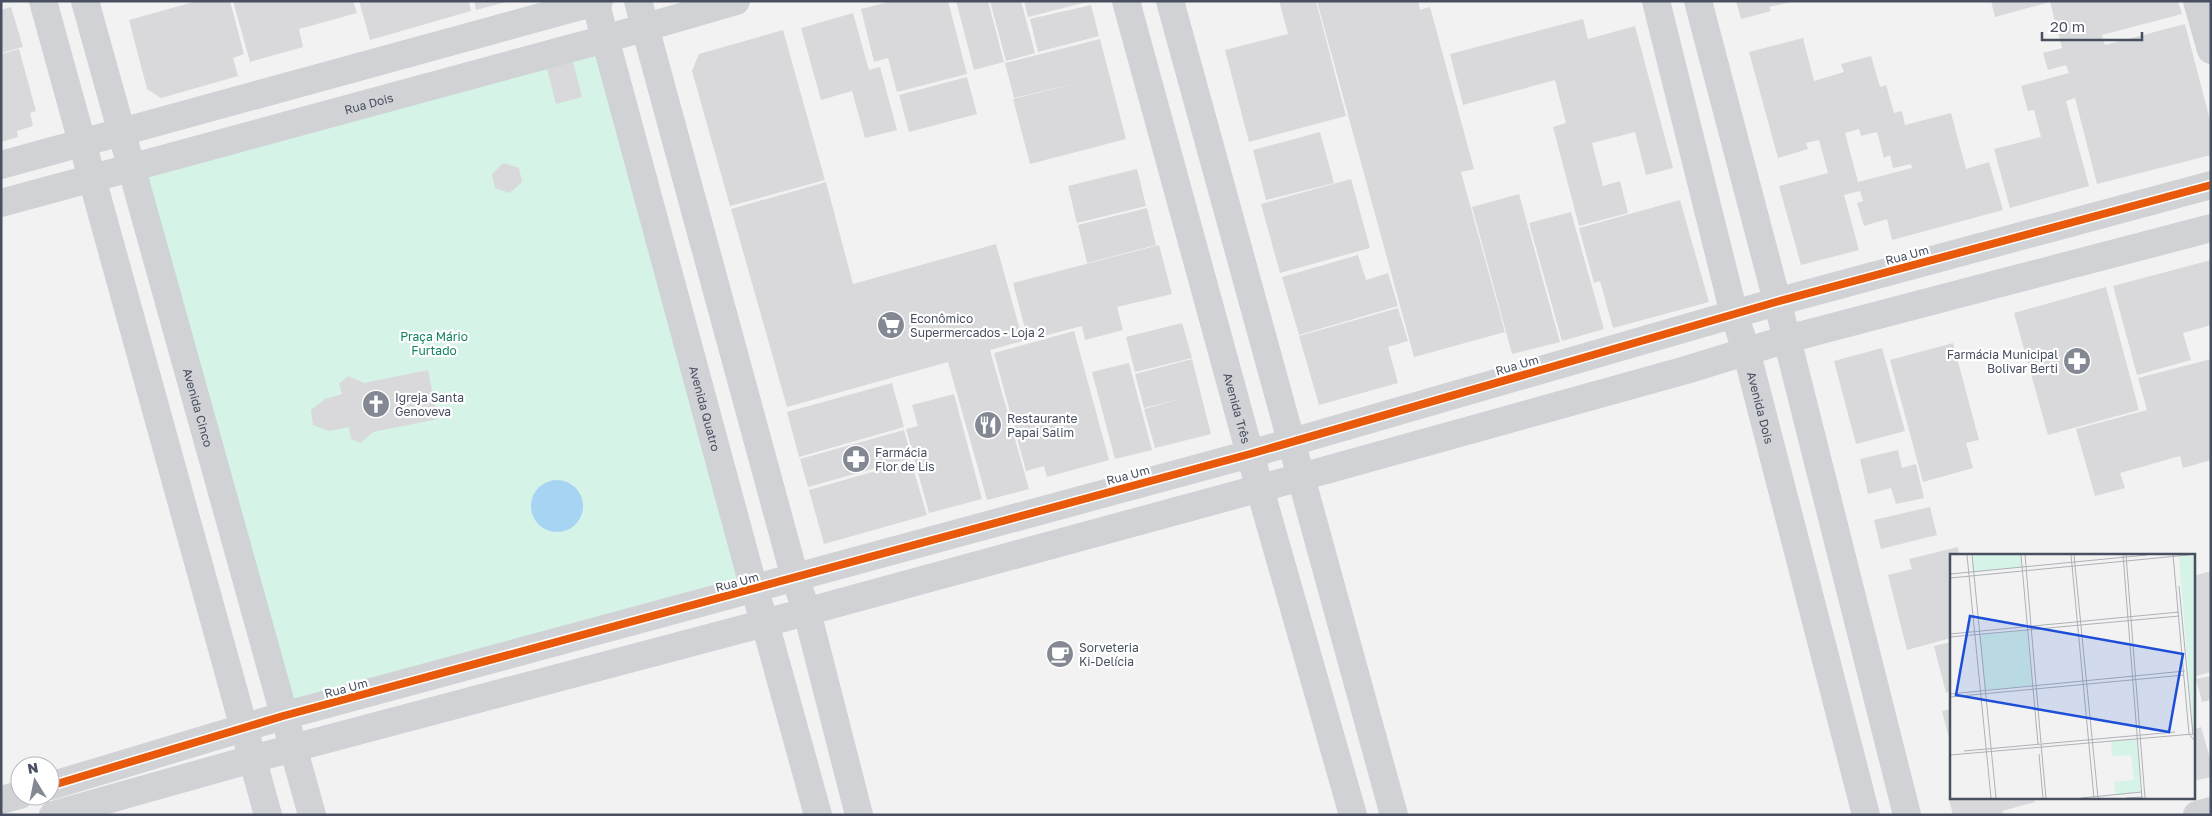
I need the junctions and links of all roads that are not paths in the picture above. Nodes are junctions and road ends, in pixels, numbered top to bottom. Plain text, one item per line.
1 (43, 1) edge
2 (85, 1) edge
3 (736, 1) edge
4 (1126, 1) edge
5 (1170, 1) edge
6 (1656, 1) edge
7 (1698, 1) edge
8 (2197, 1) edge
9 (596, 2) edge
10 (642, 14) edge
11 (605, 39) junction
12 (2211, 50) edge
13 (121, 131) junction
14 (82, 143) junction
15 (1, 165) edge
16 (131, 167) junction
17 (92, 178) junction
18 (2211, 185) edge
19 (1, 203) edge
20 (2211, 228) edge
21 (1776, 302) junction
22 (1734, 314) junction
23 (1787, 339) junction
24 (1746, 350) junction
25 (1292, 442) junction
26 (1250, 454) junction
27 (1301, 477) junction
28 (1262, 488) junction
29 (796, 578) junction
30 (754, 589) junction
31 (807, 612) junction
32 (765, 623) junction
33 (283, 716) junction
34 (244, 729) junction
35 (293, 748) junction
36 (252, 759) junction
37 (60, 783) edge
38 (2211, 811) edge
39 (53, 815) edge
40 (268, 815) edge
41 (312, 815) edge
42 (818, 815) edge
43 (860, 815) edge
44 (1353, 815) edge
45 (1394, 815) edge
46 (1866, 815) edge
47 (1906, 815) edge
48 (2197, 815) edge

1 - 14 street
2 - 13 street, Avenida Cinco
3 - 10 street, Rua Dois
4 - 26 street, Avenida Três
5 - 25 street
6 - 22 street, Avenida Dois
7 - 21 street
8 - 12 street
9 - 11 street, Avenida Quatro
9 - 13 street
10 - 11 street, Rua Dois
10 - 29 street
11 - 16 street, Rua Dois
11 - 30 street, Avenida Quatro
13 - 14 street
13 - 16 street, Avenida Cinco
14 - 15 street
14 - 17 street
16 - 17 street, Rua Dois
16 - 33 street, Avenida Cinco
17 - 19 street, Rua Dois
17 - 34 street
18 - 21 street, Rua Um
20 - 23 street
21 - 22 street, Rua Um
21 - 23 street
22 - 24 street, Avenida Dois
22 - 25 street, Rua Um
23 - 24 street
23 - 47 street
24 - 27 street
24 - 46 street, Avenida Dois
25 - 26 street, Rua Um
25 - 27 street
26 - 28 street, Avenida Três
26 - 29 street, Rua Um
27 - 28 street
27 - 45 street
28 - 31 street
28 - 44 street, Avenida Três
29 - 30 street, Rua Um
29 - 31 street
30 - 32 street, Avenida Quatro
30 - 33 street, Rua Um
31 - 32 street
31 - 43 street
32 - 35 street
32 - 42 street, Avenida Quatro
33 - 34 street, Rua Um
33 - 35 street, Avenida Cinco
34 - 36 street
34 - 37 street, Rua Um
35 - 36 street
35 - 41 street, Avenida Cinco
36 - 39 street
36 - 40 street
38 - 48 street

